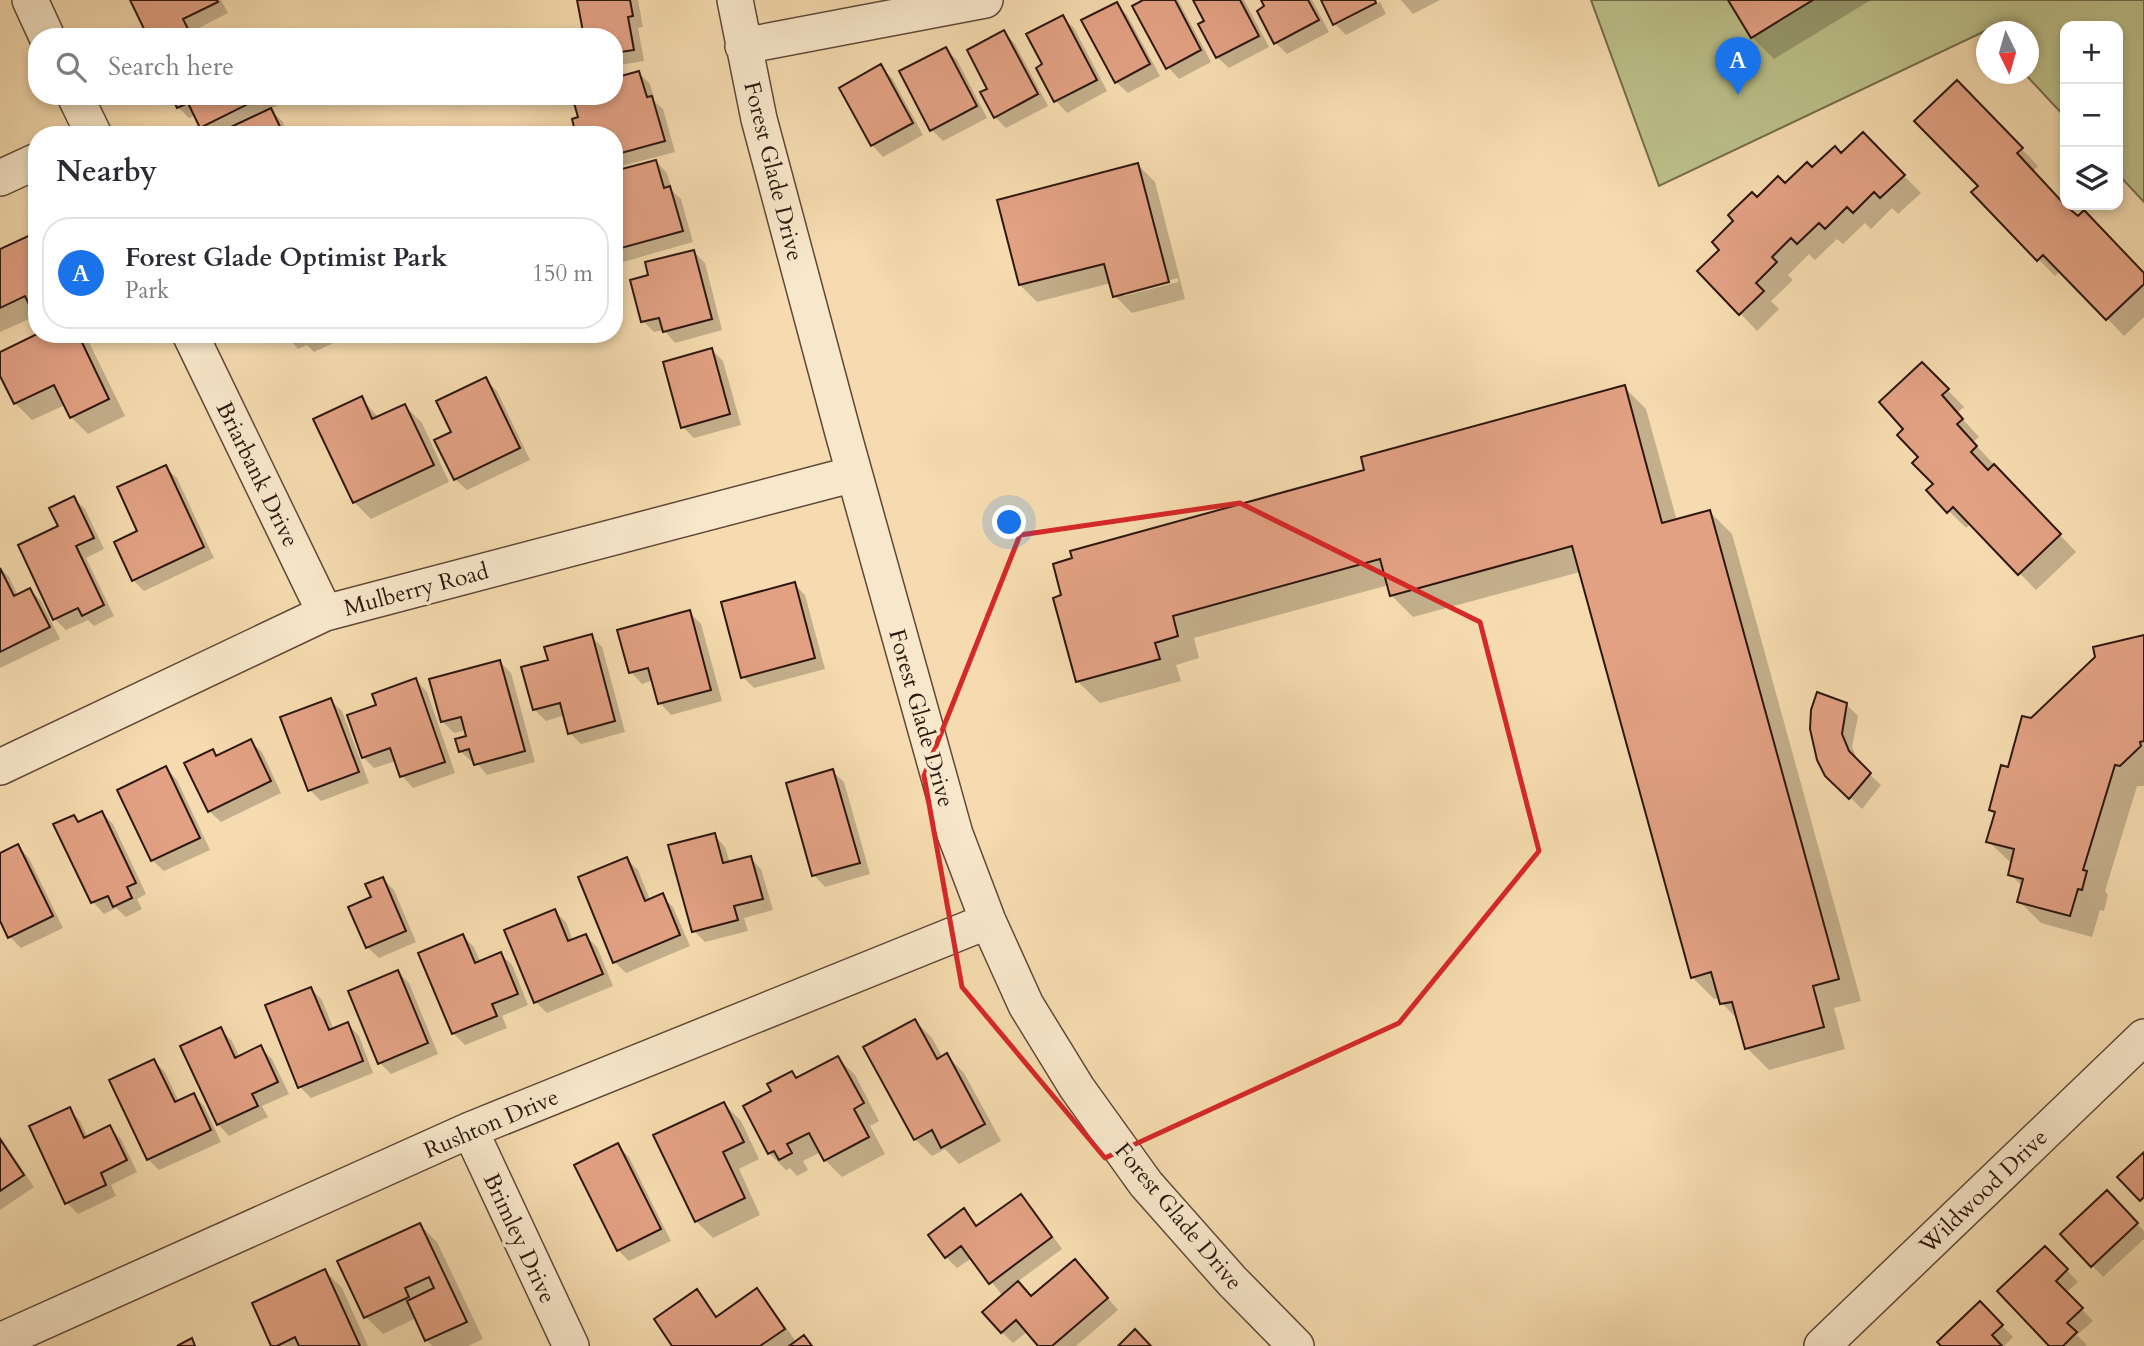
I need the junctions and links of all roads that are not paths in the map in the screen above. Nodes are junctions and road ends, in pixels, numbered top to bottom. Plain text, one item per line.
1 (30, 0) edge
2 (735, 0) edge
3 (985, 0) edge
4 (43, 28) edge
5 (743, 46) junction
6 (79, 105) edge
7 (89, 126) edge
8 (28, 165) edge
9 (0, 178) edge
10 (194, 343) edge
11 (854, 474) junction
12 (325, 613) junction
13 (0, 768) edge
14 (988, 921) junction
15 (2144, 1037) edge
16 (470, 1130) junction
17 (0, 1344) edge
18 (571, 1346) edge
19 (1296, 1346) edge
20 (1822, 1346) edge

1 - 4 street
2 - 5 street, Forest Glade Drive
3 - 5 street
5 - 11 street, Forest Glade Drive
6 - 7 street
8 - 9 street
10 - 12 street, Briarbank Drive
11 - 12 street, Mulberry Road
11 - 14 street, Forest Glade Drive
12 - 13 street, Mulberry Road
14 - 16 street, Rushton Drive
14 - 19 street, Forest Glade Drive
15 - 20 street, Wildwood Drive
16 - 17 street, Rushton Drive
16 - 18 street, Brimley Drive

